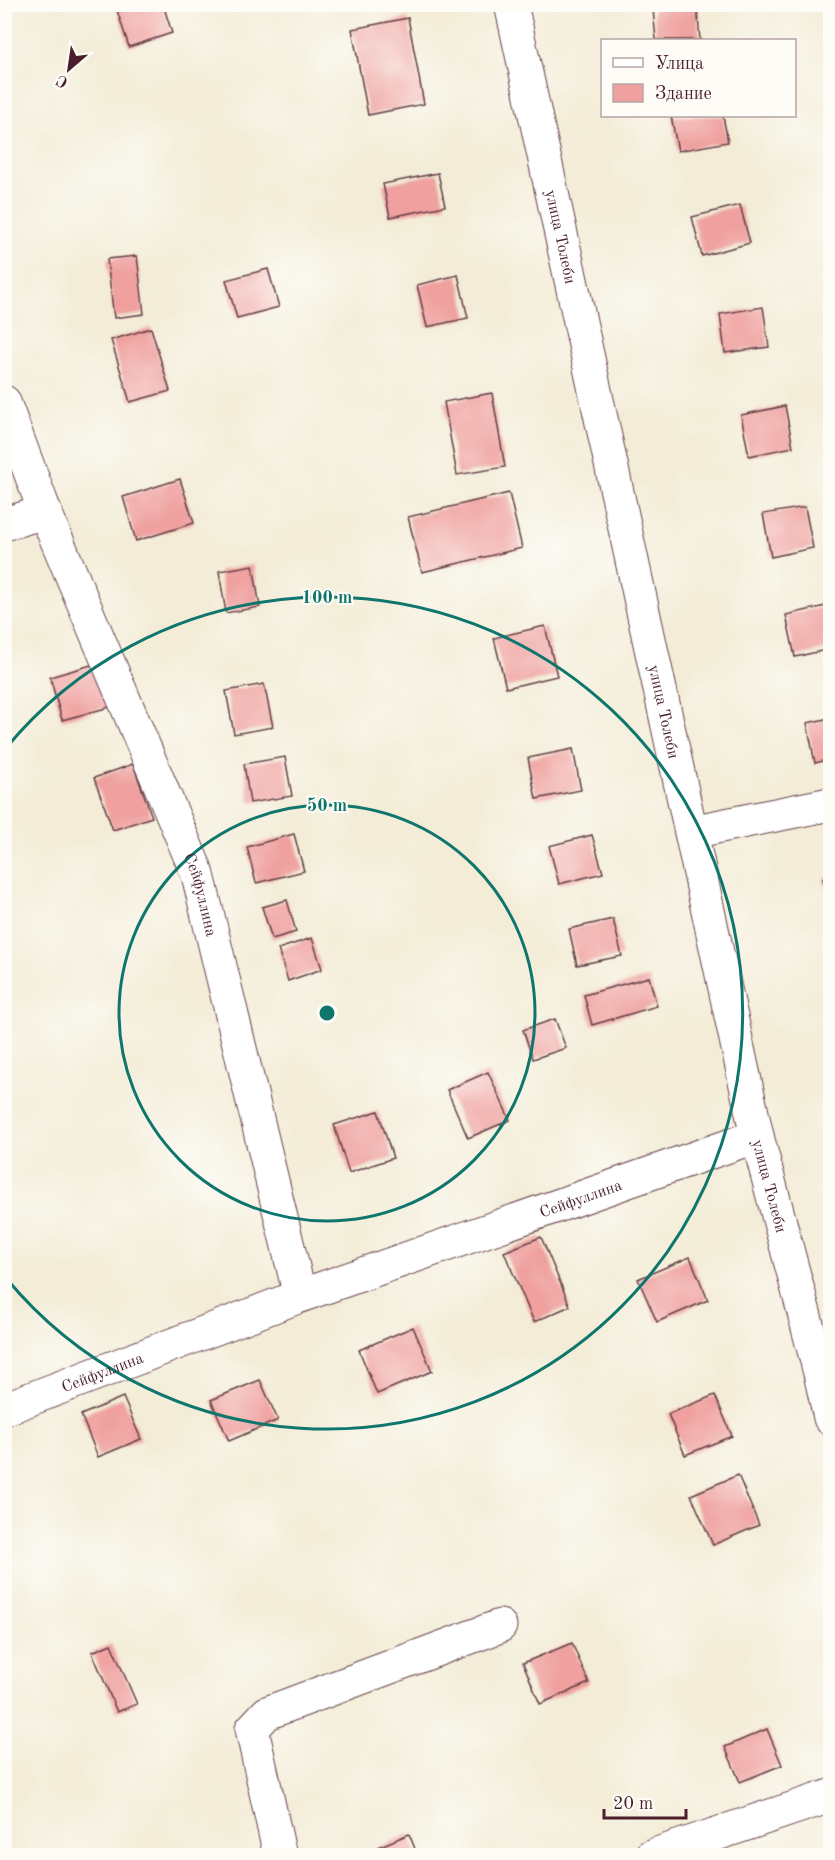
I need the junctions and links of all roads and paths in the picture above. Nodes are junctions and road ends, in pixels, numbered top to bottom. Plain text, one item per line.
1 (511, 4) edge
2 (4, 402) edge
3 (45, 512) junction
4 (4, 524) edge
5 (831, 804) edge
6 (691, 832) junction
7 (757, 1136) junction
8 (300, 1296) junction
9 (4, 1408) edge
10 (831, 1418) edge
11 (500, 1626) dead end
12 (831, 1796) edge
13 (661, 1854) edge
14 (280, 1856) edge

1 - 6 street, улица Толеби
2 - 3 street, Сейфуллина
3 - 4 street
3 - 8 street, Сейфуллина
5 - 6 street
6 - 7 street, улица Толеби
7 - 8 street, Сейфуллина
7 - 10 street, улица Толеби
8 - 9 street, Сейфуллина
11 - 14 street
12 - 13 street

